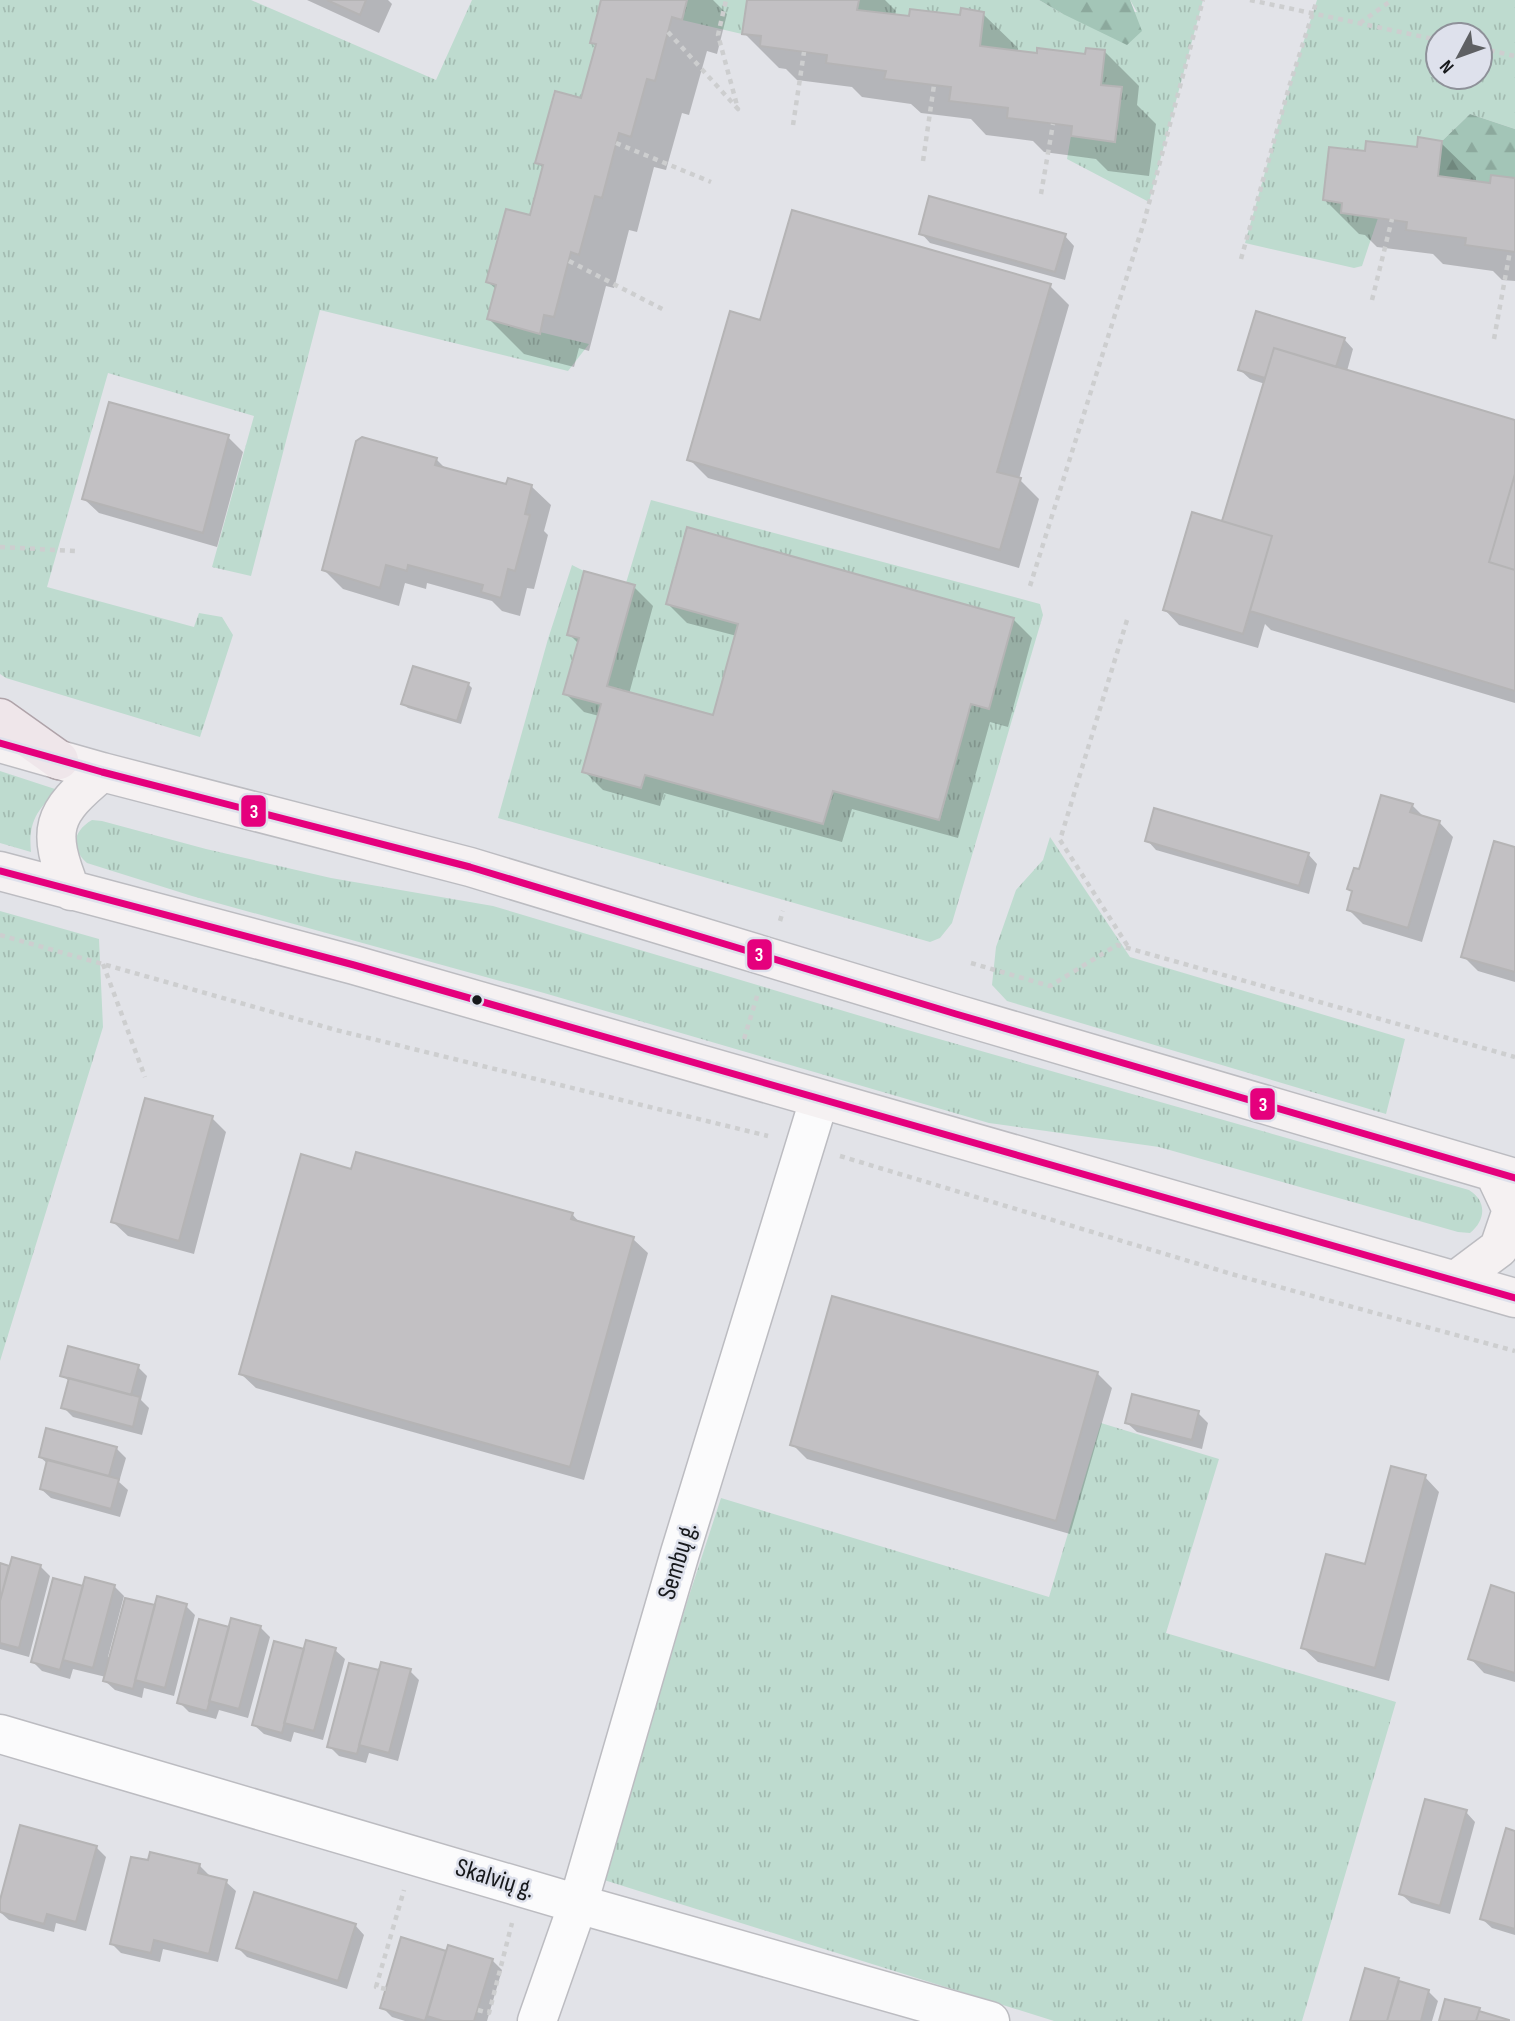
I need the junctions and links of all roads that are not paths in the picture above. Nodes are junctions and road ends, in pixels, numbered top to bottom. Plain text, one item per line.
1 (0, 718) edge
2 (0, 743) edge
3 (59, 760) junction
4 (102, 772) junction
5 (0, 872) edge
6 (71, 891) junction
7 (819, 1100) junction
8 (1504, 1175) edge
9 (1455, 1281) junction
10 (1515, 1298) edge
11 (0, 1734) edge
12 (578, 1904) junction
13 (537, 2021) edge
14 (990, 2021) edge

1 - 3 main road
2 - 3 main road
3 - 4 main road
4 - 6 main road
4 - 8 main road
5 - 6 main road
6 - 7 main road
7 - 9 main road
7 - 12 street, Sembų g.
8 - 9 main road
9 - 10 main road
11 - 12 street, Skalvių g.
12 - 13 street, Sembų g.
12 - 14 street, Skalvių g.

